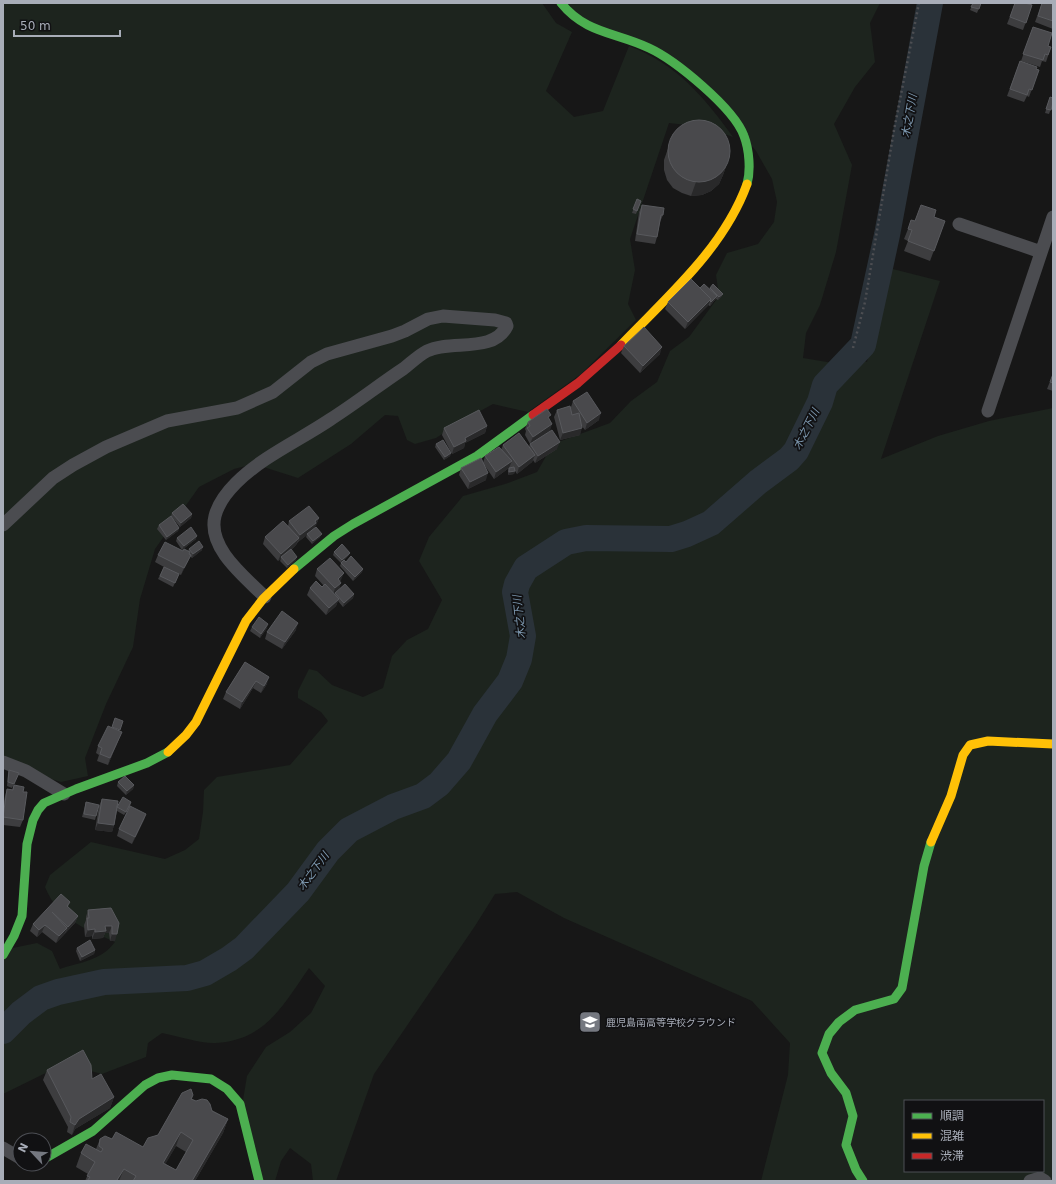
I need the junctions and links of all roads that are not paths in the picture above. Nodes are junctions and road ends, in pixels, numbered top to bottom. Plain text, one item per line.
1 (561, 3) edge
2 (1053, 217) edge
3 (958, 224) dead end
4 (1041, 252) junction
5 (988, 411) dead end
6 (3, 525) edge
7 (265, 597) junction
8 (1053, 744) edge
9 (3, 762) edge
10 (64, 794) junction
11 (3, 955) edge
12 (3, 1148) edge
13 (12, 1153) edge
14 (52, 1155) edge
15 (259, 1181) edge
16 (863, 1181) edge
17 (1030, 1181) edge
18 (1045, 1181) edge

1 - 7 street
2 - 4 street
3 - 4 street
4 - 5 street
6 - 7 street
7 - 10 street
8 - 16 street
9 - 10 street
10 - 11 street
12 - 13 street
14 - 15 street
17 - 18 street

